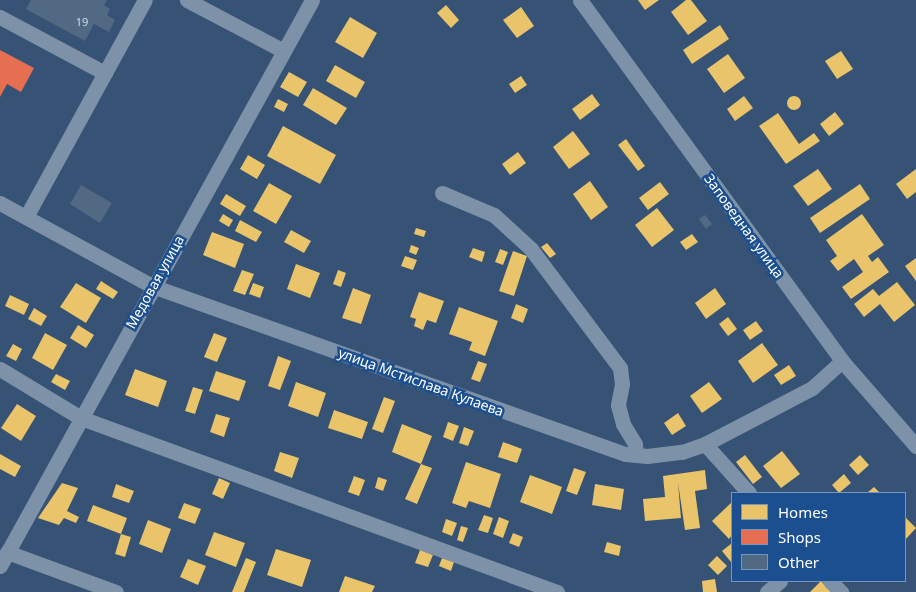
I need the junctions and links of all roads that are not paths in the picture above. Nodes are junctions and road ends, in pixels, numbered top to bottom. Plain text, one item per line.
1 (145, 0) edge
2 (187, 0) edge
3 (312, 0) edge
4 (580, 0) edge
5 (0, 17) edge
6 (282, 50) junction
7 (105, 73) junction
8 (442, 193) dead end
9 (0, 203) edge
10 (26, 217) junction
11 (152, 286) junction
12 (842, 361) junction
13 (0, 369) edge
14 (81, 418) junction
15 (705, 444) junction
16 (916, 446) edge
17 (636, 455) junction
18 (748, 492) edge
19 (4, 559) edge
20 (779, 582) edge
21 (831, 582) edge
22 (116, 592) edge
23 (556, 592) edge
24 (767, 592) edge
25 (841, 592) edge

1 - 7 street
2 - 6 street
3 - 6 street, Медовая улица
4 - 12 street, Заповедная улица
5 - 7 street
6 - 11 street, Медовая улица
7 - 10 street
8 - 17 street
9 - 10 street, улица Мстислава Кулаева
10 - 11 street, улица Мстислава Кулаева
11 - 14 street, Медовая улица
11 - 17 street, улица Мстислава Кулаева
12 - 15 street, улица Мстислава Кулаева
12 - 16 street, Заповедная улица
13 - 14 street
14 - 19 street, Медовая улица
14 - 23 street
15 - 17 street, улица Мстислава Кулаева
15 - 18 street
19 - 22 street
20 - 24 street
21 - 25 street

